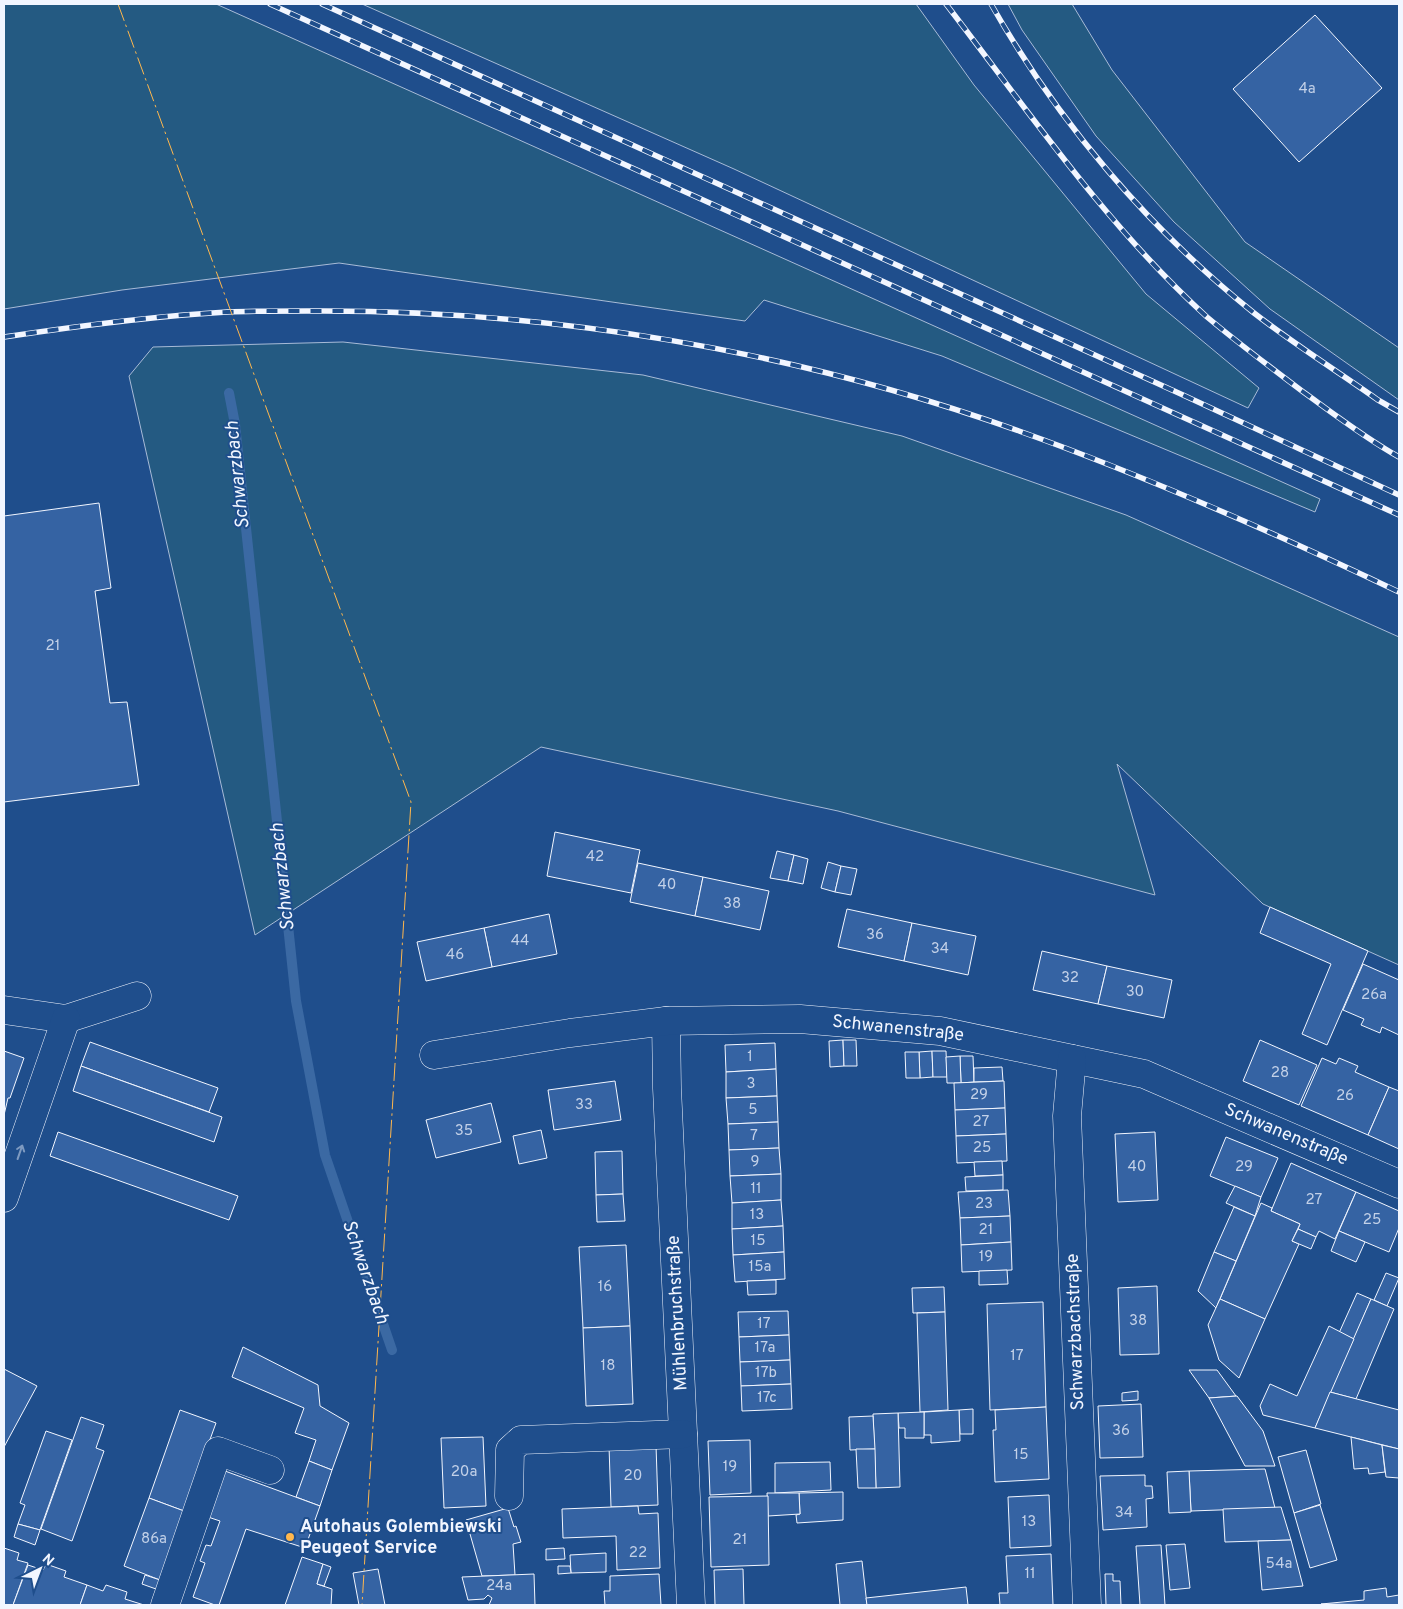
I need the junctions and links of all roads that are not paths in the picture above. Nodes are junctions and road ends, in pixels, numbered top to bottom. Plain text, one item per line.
1 (137, 996) dead end
2 (4, 1010) edge
3 (66, 1019) junction
4 (666, 1021) junction
5 (434, 1055) dead end
6 (1072, 1059) junction
7 (1399, 1184) edge
8 (4, 1198) edge
9 (683, 1434) junction
10 (270, 1470) dead end
11 (508, 1496) dead end
12 (165, 1605) edge
13 (691, 1605) edge
14 (1087, 1605) edge

1 - 3 street
2 - 3 street
8 -> 3 street
4 - 5 street, Schwanenstraße
4 - 6 street, Schwanenstraße
4 - 9 street, Mühlenbruchstraße
6 - 7 street, Schwanenstraße
6 - 14 street, Schwarzbachstraße
9 - 11 street
9 - 13 street, Mühlenbruchstraße
10 - 12 street

